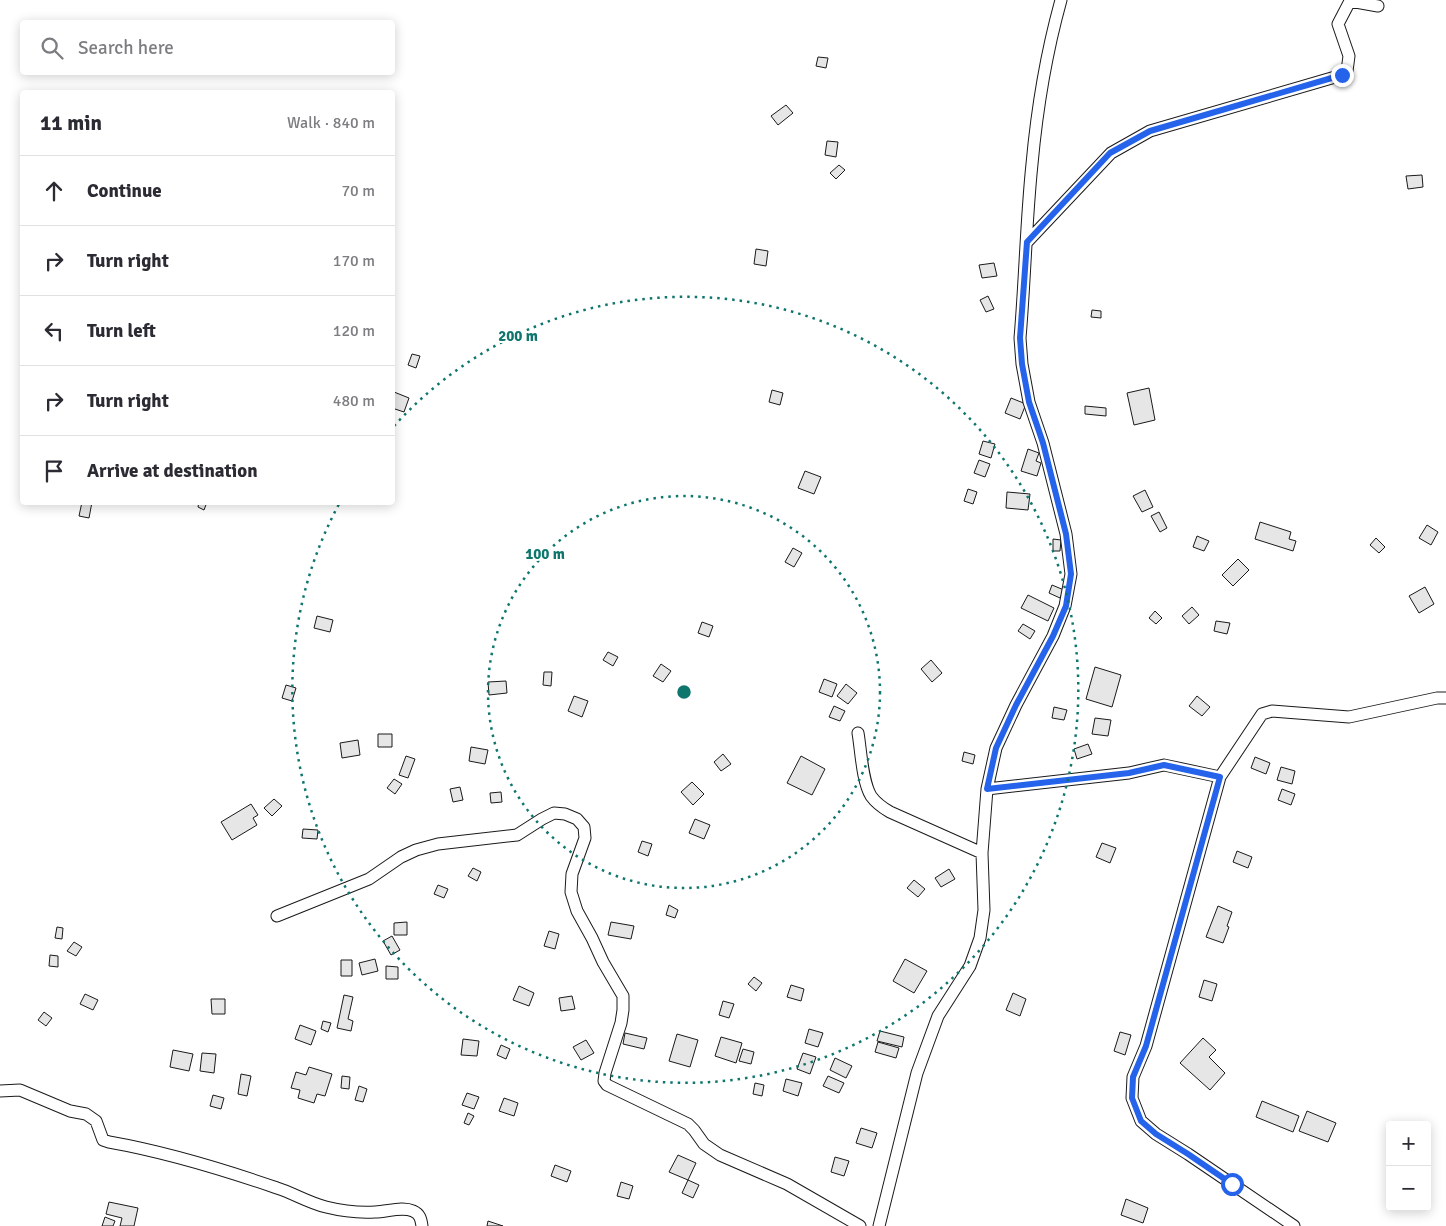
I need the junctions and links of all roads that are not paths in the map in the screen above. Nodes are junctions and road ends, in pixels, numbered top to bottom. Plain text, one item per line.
1 (1061, 0) edge
2 (1378, 6) dead end
3 (1027, 242) junction
4 (1446, 698) edge
5 (858, 732) dead end
6 (1220, 777) junction
7 (987, 789) junction
8 (982, 853) junction
9 (277, 916) dead end
10 (0, 1091) edge
11 (422, 1226) edge
12 (860, 1226) edge
13 (879, 1226) edge
14 (1294, 1226) edge

1 - 3 street
2 - 3 street
3 - 7 street
4 - 6 street
5 - 8 street
6 - 7 street
6 - 14 street
7 - 8 street
8 - 13 street
9 - 12 street
10 - 11 street

